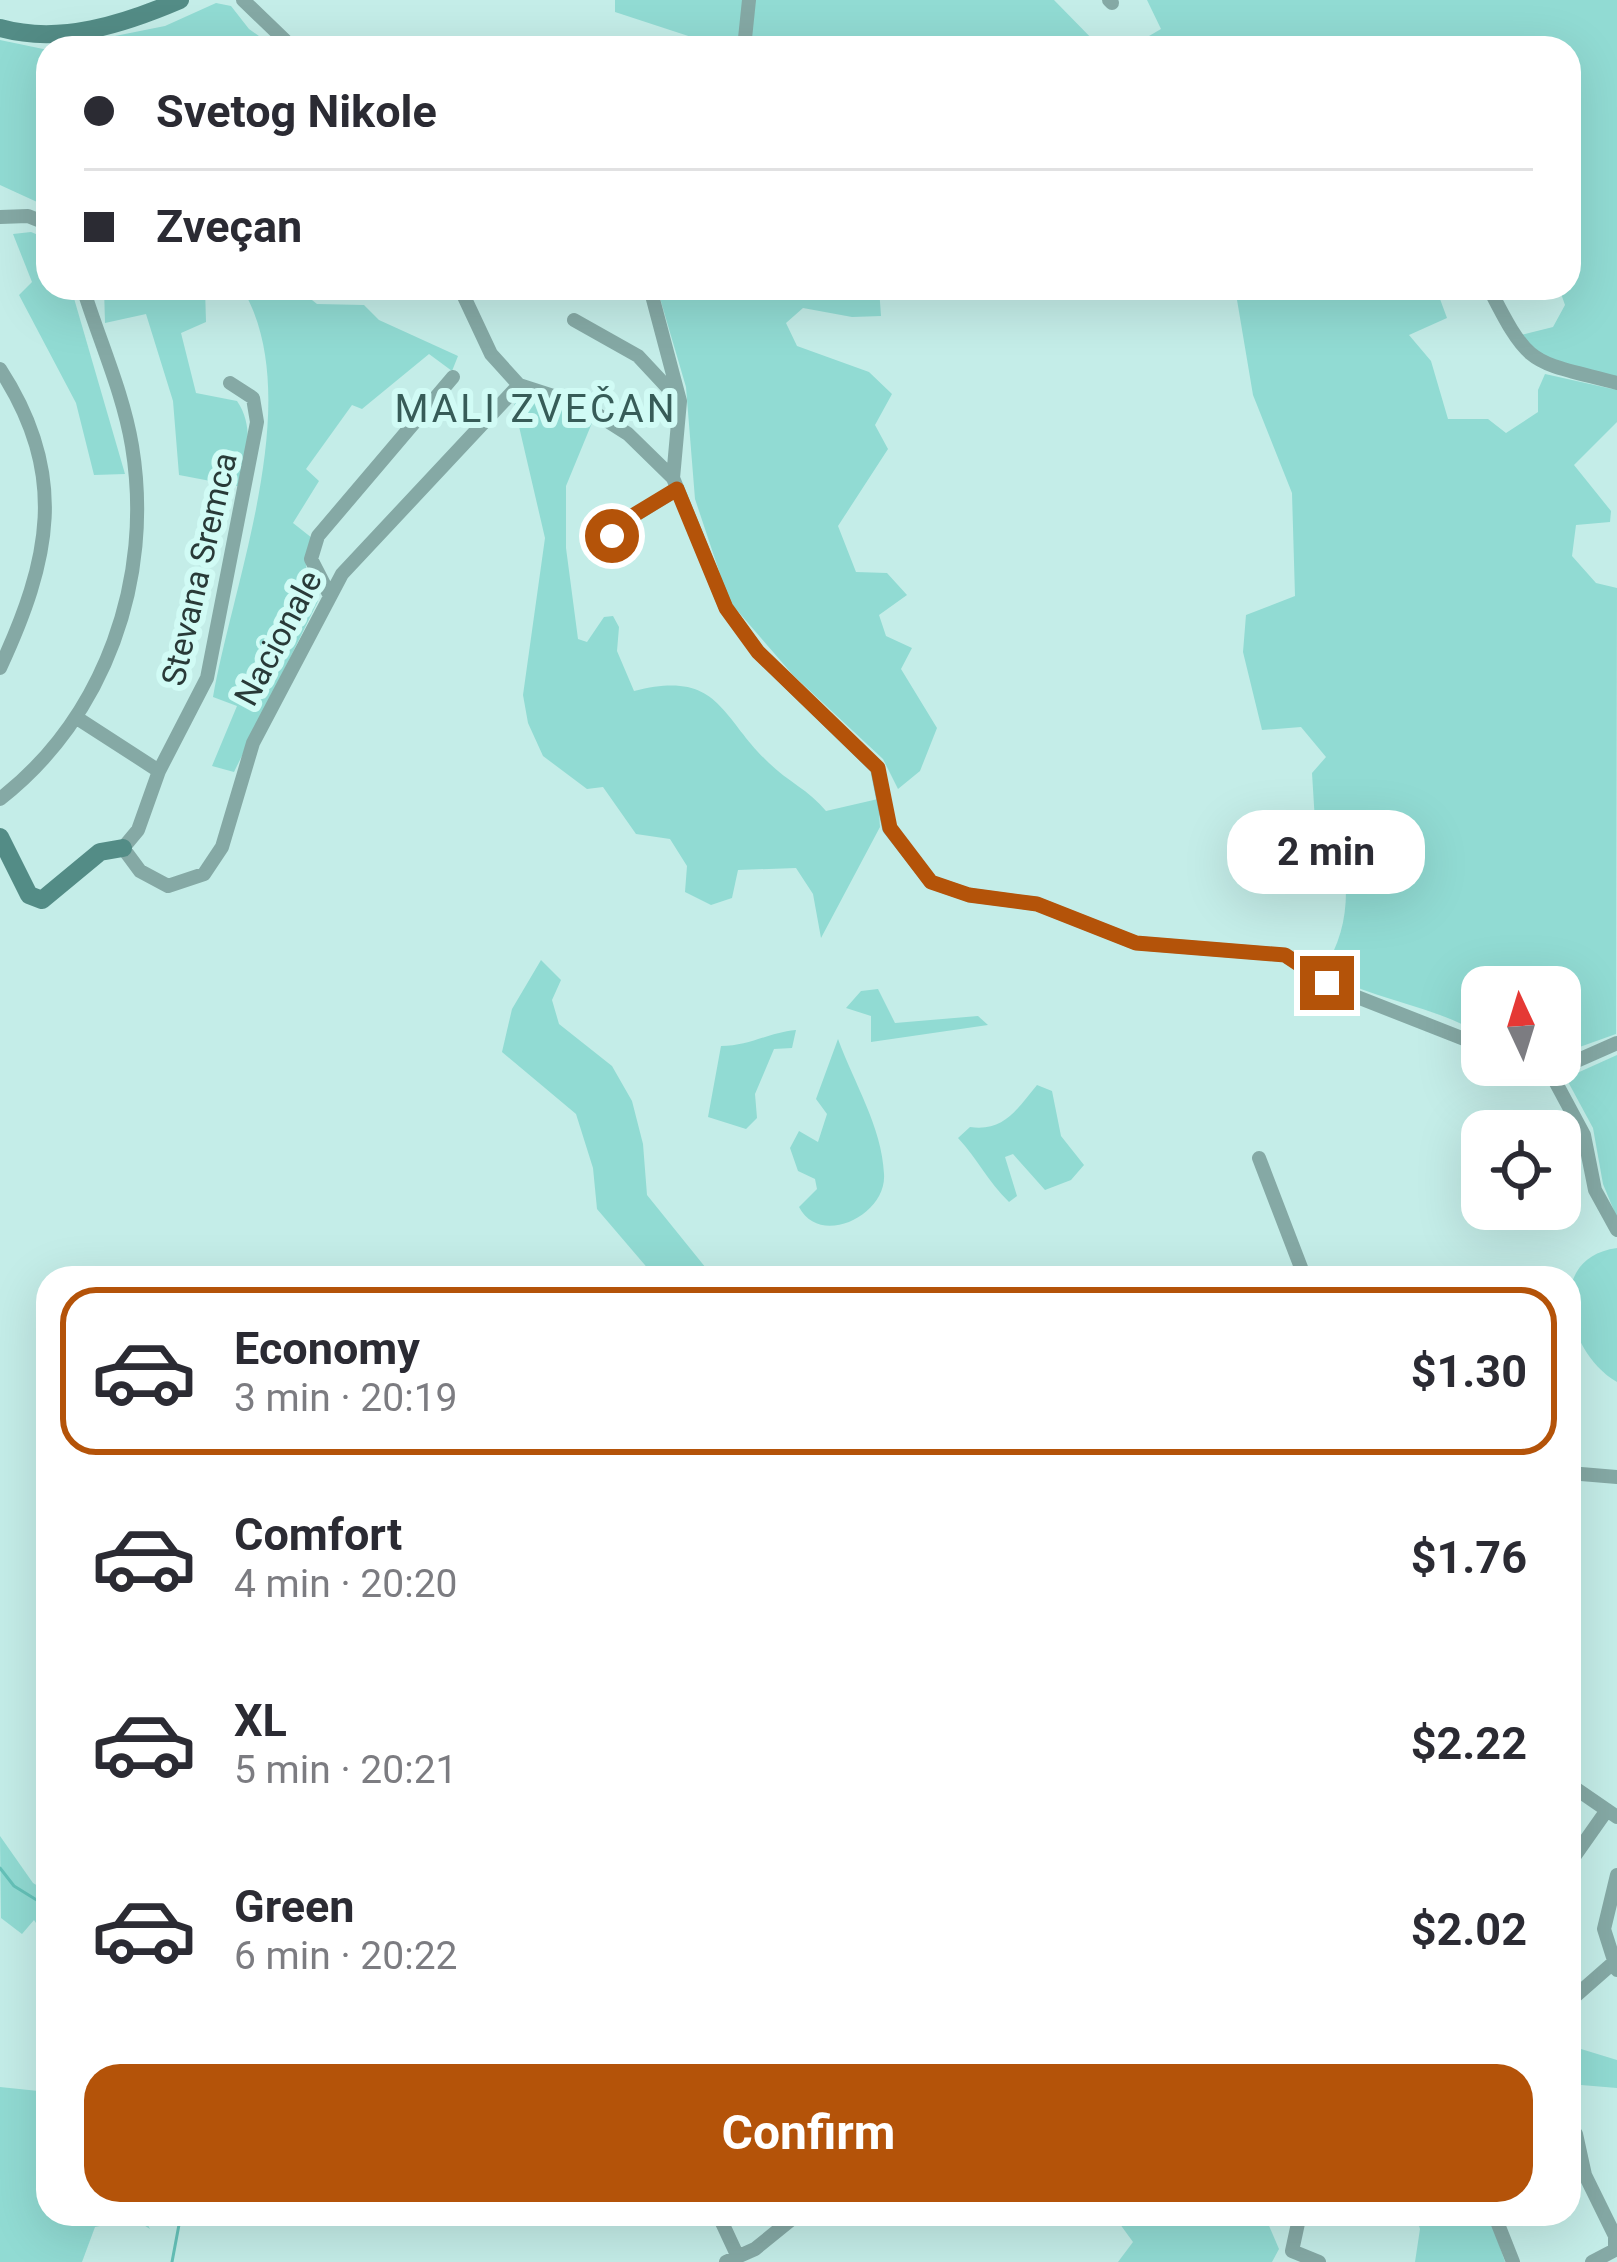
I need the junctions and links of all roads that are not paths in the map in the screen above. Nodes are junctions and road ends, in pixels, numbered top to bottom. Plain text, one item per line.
1 (180, 0) edge
2 (244, 0) edge
3 (748, 0) edge
4 (0, 28) edge
5 (281, 36) edge
6 (745, 36) edge
7 (0, 217) edge
8 (36, 219) edge
9 (87, 300) edge
10 (466, 300) edge
11 (653, 300) edge
12 (1494, 300) edge
13 (574, 320) dead end
14 (0, 369) edge
15 (453, 377) dead end
16 (230, 383) dead end
17 (1617, 383) edge
18 (519, 385) junction
19 (680, 401) junction
20 (675, 483) junction
21 (604, 552) dead end
22 (330, 596) junction
23 (0, 668) edge
24 (76, 718) junction
25 (159, 771) junction
26 (0, 799) edge
27 (0, 837) edge
28 (123, 848) junction
29 (1461, 1038) edge
30 (1617, 1043) edge
31 (1581, 1054) edge
32 (1554, 1086) edge
33 (1259, 1158) dead end
34 (1617, 1230) edge
35 (1300, 1266) edge
36 (1581, 1474) edge
37 (1617, 1478) edge
38 (1581, 1792) edge
39 (1612, 1814) edge
40 (1581, 1850) edge
41 (1617, 1874) edge
42 (1615, 1966) edge
43 (1581, 1992) edge
44 (1581, 2154) edge
45 (722, 2226) edge
46 (781, 2226) edge
47 (1297, 2226) edge
48 (1499, 2226) edge
49 (1609, 2259) edge
50 (732, 2260) edge
51 (1319, 2262) edge
52 (1513, 2262) edge
53 (1592, 2262) edge

1 - 4 street
2 - 5 street
3 - 6 street
7 - 8 street
9 - 24 street
10 - 18 street
11 - 19 street
12 - 17 street
13 - 19 street
14 - 23 street
15 - 22 street
16 - 25 street, Stevana Sremca
18 - 20 street
18 - 22 street, Nacionale
19 - 20 street
20 - 21 street
20 - 29 street
22 - 28 street, Nacionale
24 - 25 street
24 - 26 street
25 - 28 street, Stevana Sremca
27 - 28 street
30 - 31 street
32 - 34 street
33 - 35 street
36 - 37 street
38 - 39 street
39 - 40 street
41 - 42 street
42 - 43 street
44 - 49 street
45 - 50 street
46 - 50 street
47 - 51 street
48 - 52 street
49 - 53 street

